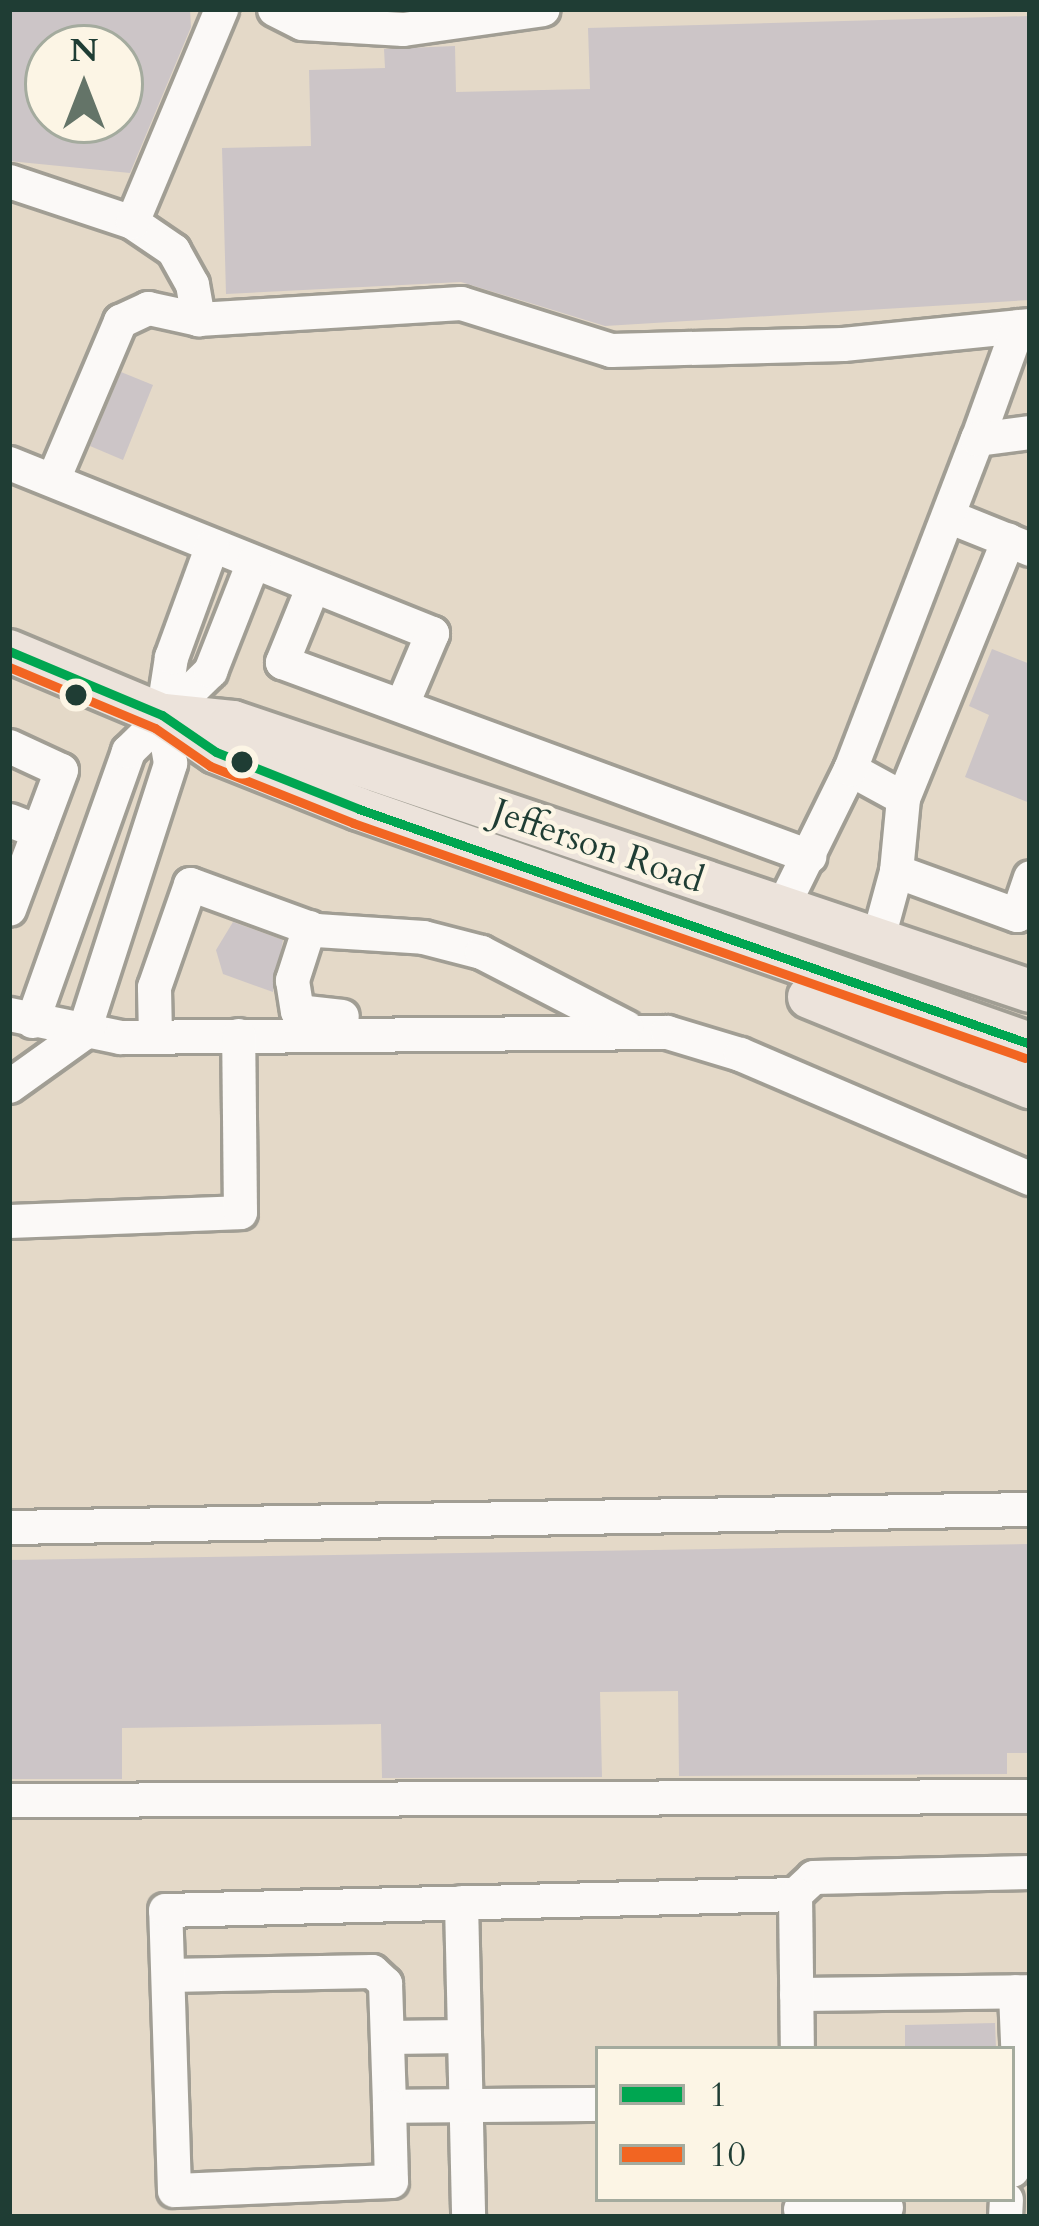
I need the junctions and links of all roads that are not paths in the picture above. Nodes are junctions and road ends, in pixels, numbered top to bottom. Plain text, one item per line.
1 (221, 9) edge
2 (274, 9) edge
3 (543, 9) edge
4 (9, 181) edge
5 (132, 222) junction
6 (198, 319) junction
7 (1024, 326) edge
8 (1030, 432) edge
9 (977, 439) junction
10 (9, 463) edge
11 (53, 479) junction
12 (948, 516) junction
13 (212, 545) junction
14 (1019, 545) edge
15 (253, 562) junction
16 (312, 588) junction
17 (9, 651) edge
18 (402, 704) junction
19 (162, 715) junction
20 (9, 746) edge
21 (850, 769) junction
22 (903, 797) junction
23 (24, 826) edge
24 (809, 856) junction
25 (896, 871) junction
26 (1030, 878) edge
27 (596, 898) junction
28 (782, 909) junction
29 (9, 910) edge
30 (308, 927) junction
31 (878, 940) junction
32 (1030, 991) edge
33 (584, 1005) junction
34 (20, 1017) edge
35 (630, 1029) junction
36 (83, 1033) junction
37 (238, 1035) junction
38 (155, 1036) junction
39 (1030, 1043) edge
40 (9, 1086) edge
41 (1030, 1088) edge
42 (1030, 1178) edge
43 (9, 1222) edge
44 (1030, 1509) edge
45 (9, 1526) edge
46 (1030, 1796) edge
47 (9, 1801) edge
48 (1030, 1872) edge
49 (795, 1894) junction
50 (461, 1903) junction
51 (167, 1976) junction
52 (1022, 1991) edge
53 (796, 1994) junction
54 (464, 2036) junction
55 (387, 2037) junction
56 (797, 2046) edge
57 (595, 2104) edge
58 (465, 2105) junction
59 (389, 2106) junction
60 (1015, 2160) edge
61 (886, 2207) dead end
62 (800, 2208) edge
63 (468, 2217) edge

1 - 5 lane
2 - 3 lane
4 - 5 lane
5 - 6 lane
6 - 7 lane
6 - 11 lane
7 - 9 lane
8 - 9 lane
9 - 12 lane
10 - 11 lane
11 - 13 lane
12 - 14 lane
12 - 21 lane
13 - 15 lane
13 - 19 lane
14 - 22 lane
15 - 16 lane
15 - 19 lane
16 - 18 lane
16 - 18 lane
17 - 19 main road, Jefferson Road
18 - 24 lane
19 - 27 main road, Jefferson Road
19 - 28 main road, Jefferson Road
19 - 34 lane
19 - 36 lane
20 - 23 lane
21 - 22 lane
21 - 24 lane
22 - 25 lane
23 - 29 lane
24 - 28 lane
25 - 26 lane
25 - 31 lane
27 - 39 main road, Jefferson Road
27 - 41 main road
28 - 31 main road, Jefferson Road
30 - 33 lane
30 - 33 lane
30 - 38 lane
31 - 32 main road, Jefferson Road
33 - 35 lane
34 - 36 lane
35 - 37 lane
35 - 42 lane
36 - 38 lane
36 - 40 lane
37 - 38 lane
37 - 43 lane
44 - 45 lane
46 - 47 lane
48 - 49 lane
49 - 50 lane
49 - 53 lane
50 - 51 lane
50 - 54 lane
51 - 55 lane
51 - 59 lane
52 - 53 lane
52 - 60 lane
53 - 56 lane
54 - 55 lane
54 - 58 lane
55 - 59 lane
57 - 58 lane
58 - 59 lane
58 - 63 lane
61 - 62 lane

